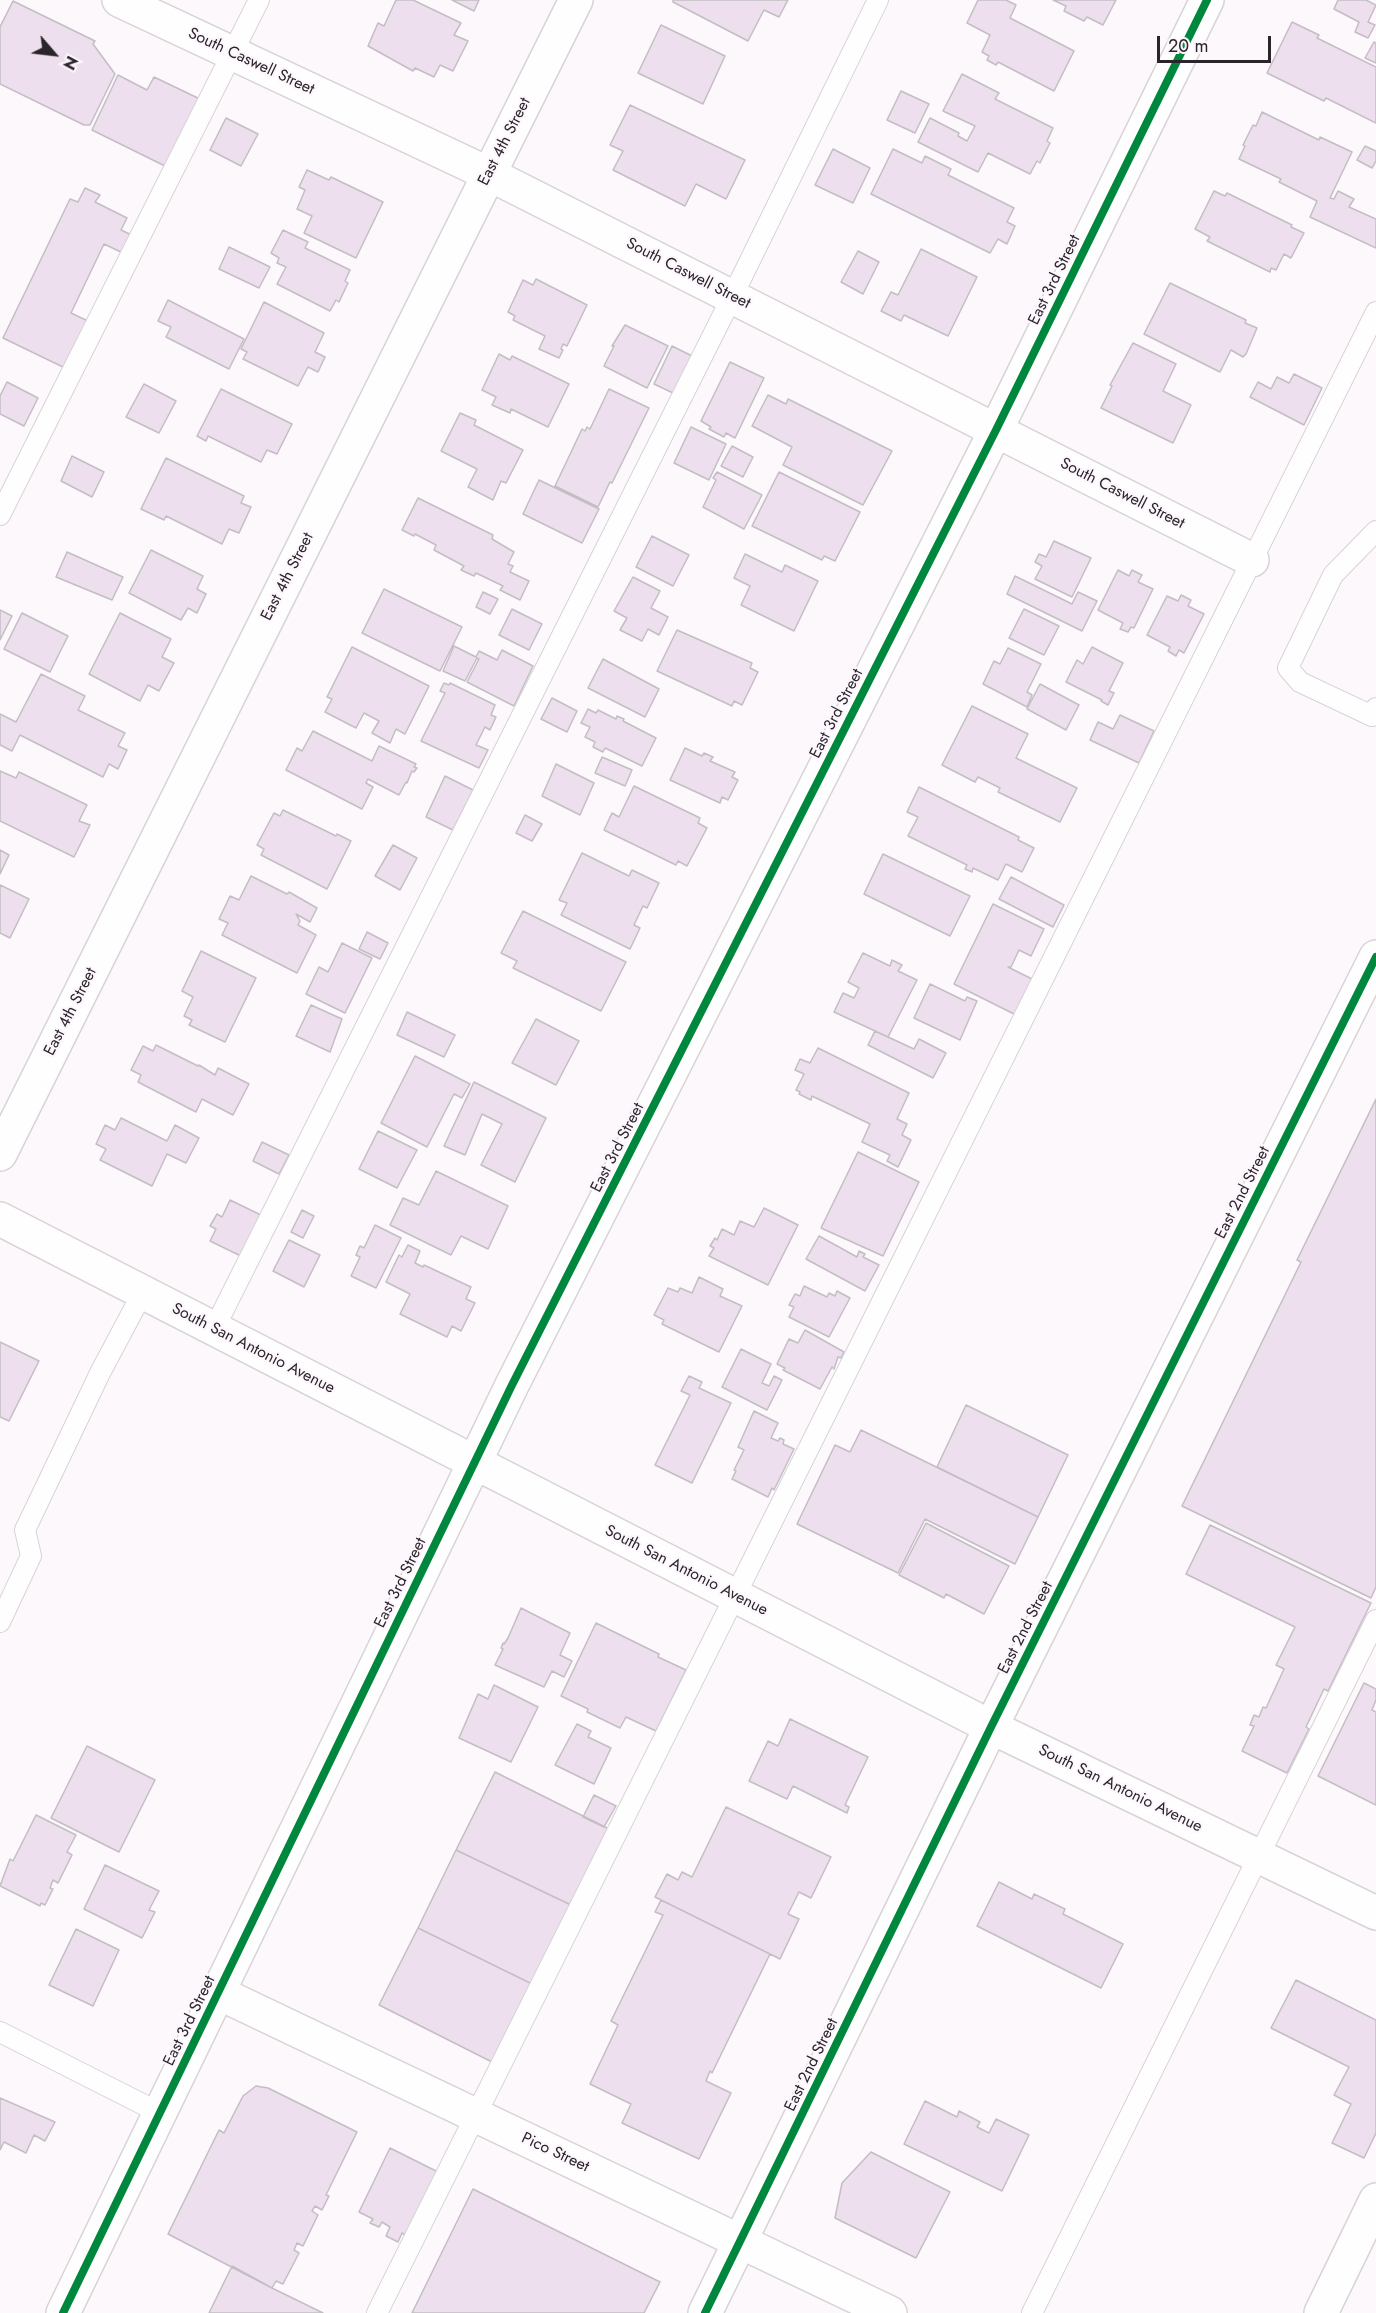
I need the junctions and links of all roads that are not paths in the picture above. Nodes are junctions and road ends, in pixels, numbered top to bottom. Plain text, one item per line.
1 (118, 0) edge
2 (259, 0) edge
3 (576, 0) edge
4 (878, 0) edge
5 (1208, 0) edge
6 (233, 54) junction
7 (489, 174) junction
8 (732, 297) junction
9 (1376, 312) edge
10 (996, 430) junction
11 (0, 515) edge
12 (1376, 531) edge
13 (1252, 560) junction
14 (1376, 708) edge
15 (1376, 957) edge
16 (0, 1154) edge
17 (0, 1219) edge
18 (143, 1292) junction
19 (214, 1329) junction
20 (474, 1463) junction
21 (735, 1596) junction
22 (1376, 1620) edge
23 (0, 1622) edge
24 (991, 1727) junction
25 (1259, 1857) junction
26 (1376, 1913) edge
27 (219, 1993) junction
28 (0, 2032) edge
29 (160, 2113) junction
30 (475, 2115) junction
31 (1376, 2200) edge
32 (742, 2241) junction
33 (63, 2313) edge
34 (377, 2313) edge
35 (705, 2313) edge
36 (890, 2313) edge
37 (1032, 2313) edge
38 (1321, 2313) edge

1 - 6 street, South Caswell Street
2 - 6 lane
3 - 7 street, East 4th Street
4 - 8 lane
5 - 10 street, East 3rd Street
6 - 7 street, South Caswell Street
6 - 11 lane
7 - 8 street, South Caswell Street
7 - 16 street, East 4th Street
8 - 10 street, South Caswell Street
8 - 19 lane
9 - 13 lane
10 - 13 street, South Caswell Street
10 - 20 street, East 3rd Street
12 - 14 lane
13 - 21 lane
15 - 24 street, East 2nd Street
17 - 18 street, South San Antonio Avenue
18 - 19 street, South San Antonio Avenue
18 - 23 lane
19 - 20 street, South San Antonio Avenue
20 - 21 street, South San Antonio Avenue
20 - 27 street, East 3rd Street
21 - 24 street, South San Antonio Avenue
21 - 30 lane
22 - 25 lane
24 - 25 street, South San Antonio Avenue
24 - 32 street, East 2nd Street
25 - 26 street, South San Antonio Avenue
25 - 37 lane
27 - 29 street, East 3rd Street
27 - 30 street, Pico Street
28 - 29 lane
29 - 33 street, East 3rd Street
30 - 32 street, Pico Street
30 - 34 lane
31 - 38 street
32 - 35 street, East 2nd Street
32 - 36 street, Pico Street

